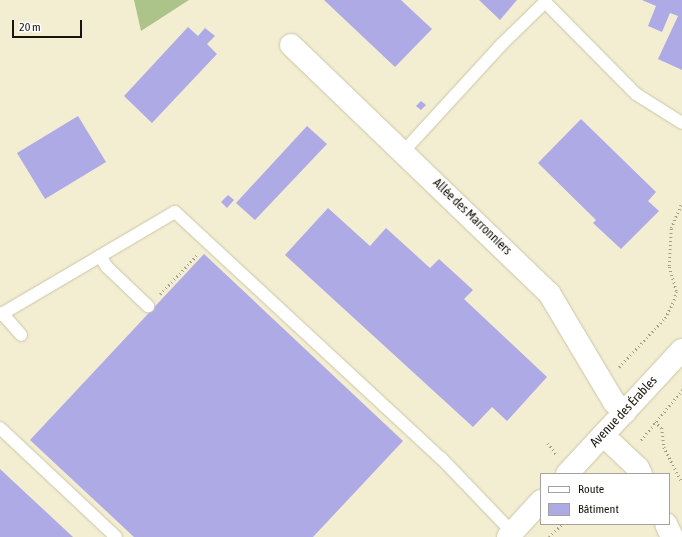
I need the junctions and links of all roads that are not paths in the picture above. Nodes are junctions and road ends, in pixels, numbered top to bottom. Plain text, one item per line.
1 (545, 1) edge
2 (292, 45) dead end
3 (682, 123) edge
4 (403, 152) junction
5 (100, 256) junction
6 (148, 306) road end
7 (1, 314) edge
8 (21, 335) dead end
9 (682, 350) edge
10 (624, 412) junction
11 (0, 428) edge
12 (603, 435) junction
13 (568, 473) edge
14 (640, 473) edge
15 (540, 502) edge
16 (666, 525) edge
17 (510, 534) edge
18 (116, 537) edge
19 (672, 537) edge

1 - 3 lane
1 - 4 lane
2 - 4 street, Allée des Marronniers
4 - 10 street, Allée des Marronniers
5 - 6 lane
5 - 7 lane
5 - 17 lane
7 - 8 lane
9 - 10 street, Avenue des Érables
10 - 12 street, Avenue des Érables
11 - 18 lane
12 - 13 street, Avenue des Érables
12 - 14 street
15 - 17 street
16 - 19 street

